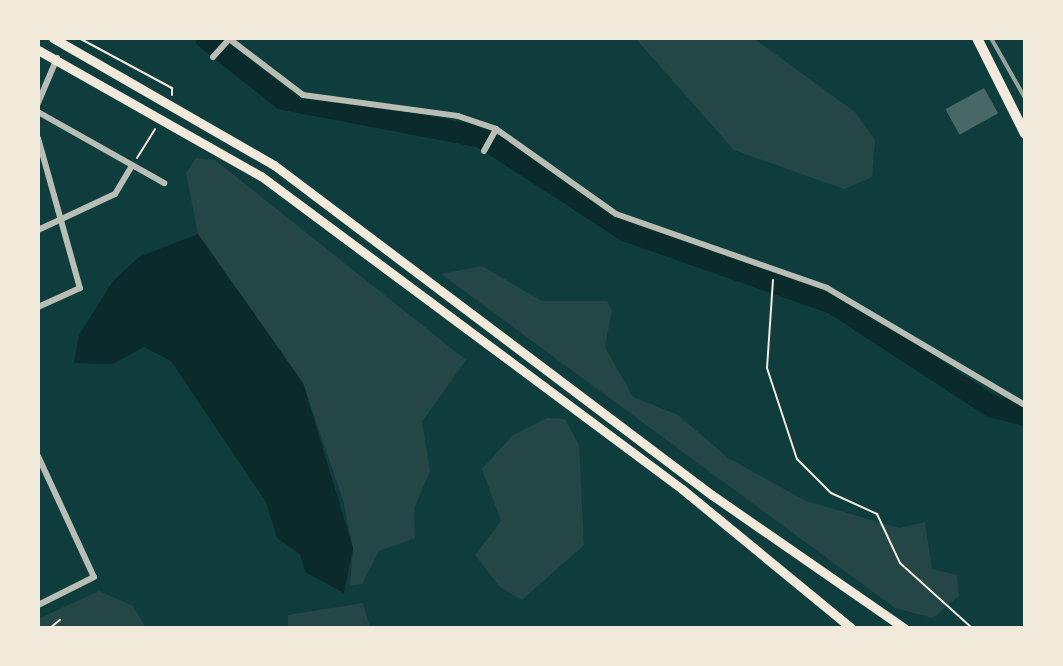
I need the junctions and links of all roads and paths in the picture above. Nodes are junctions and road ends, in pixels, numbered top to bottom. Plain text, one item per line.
1 (53, 38) edge
2 (79, 38) edge
3 (228, 38) edge
4 (977, 38) edge
5 (66, 40) edge
6 (38, 50) edge
7 (213, 57) dead end
8 (57, 58) junction
9 (995, 71) junction
10 (174, 92) dead end
11 (38, 103) edge
12 (38, 112) edge
13 (1025, 122) edge
14 (496, 129) junction
15 (152, 134) dead end
16 (1025, 134) edge
17 (38, 138) edge
18 (484, 151) dead end
19 (132, 166) junction
20 (164, 183) dead end
21 (60, 221) junction
22 (38, 230) edge
23 (776, 271) junction
24 (38, 307) edge
25 (1025, 405) edge
26 (38, 456) edge
27 (38, 605) edge
28 (877, 609) junction
29 (60, 620) dead end
30 (50, 628) edge
31 (851, 628) edge
32 (891, 628) edge
33 (904, 628) edge
34 (972, 628) edge

1 - 5 main road
2 - 10 path
3 - 7 street
3 - 14 street
4 - 9 highway
5 - 28 main road
6 - 8 main road
8 - 11 street
8 - 31 main road
9 - 13 highway
9 - 16 highway
12 - 19 street
14 - 18 street
14 - 23 street
15 - 19 path
17 - 21 street
19 - 20 street
19 - 21 street
21 - 22 street
21 - 24 street
23 - 25 street
23 - 34 path
26 - 27 street
28 - 32 main road
28 - 33 main road
29 - 30 path

